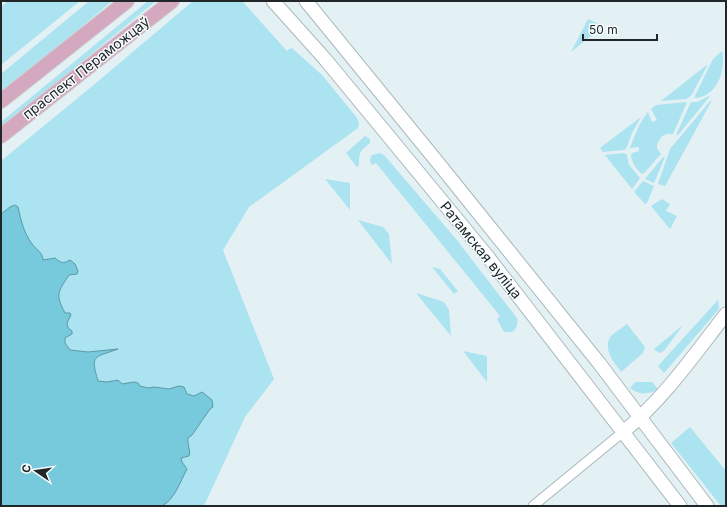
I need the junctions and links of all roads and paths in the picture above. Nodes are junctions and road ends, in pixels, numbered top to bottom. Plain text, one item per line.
1 (127, 1) edge
2 (172, 1) edge
3 (274, 1) edge
4 (306, 1) edge
5 (1, 101) edge
6 (1, 136) edge
7 (726, 314) edge
8 (641, 418) junction
9 (623, 432) junction
10 (533, 506) edge
11 (680, 506) edge
12 (708, 506) edge

1 - 5 main road, праспект Пераможцаў
2 - 6 main road, праспект Пераможцаў
3 - 9 main road, Ратамская вуліца
4 - 8 main road, Ратамская вуліца
7 - 8 main road
8 - 9 main road
8 - 12 main road, Ратамская вуліца
9 - 10 street
9 - 11 main road, Ратамская вуліца

